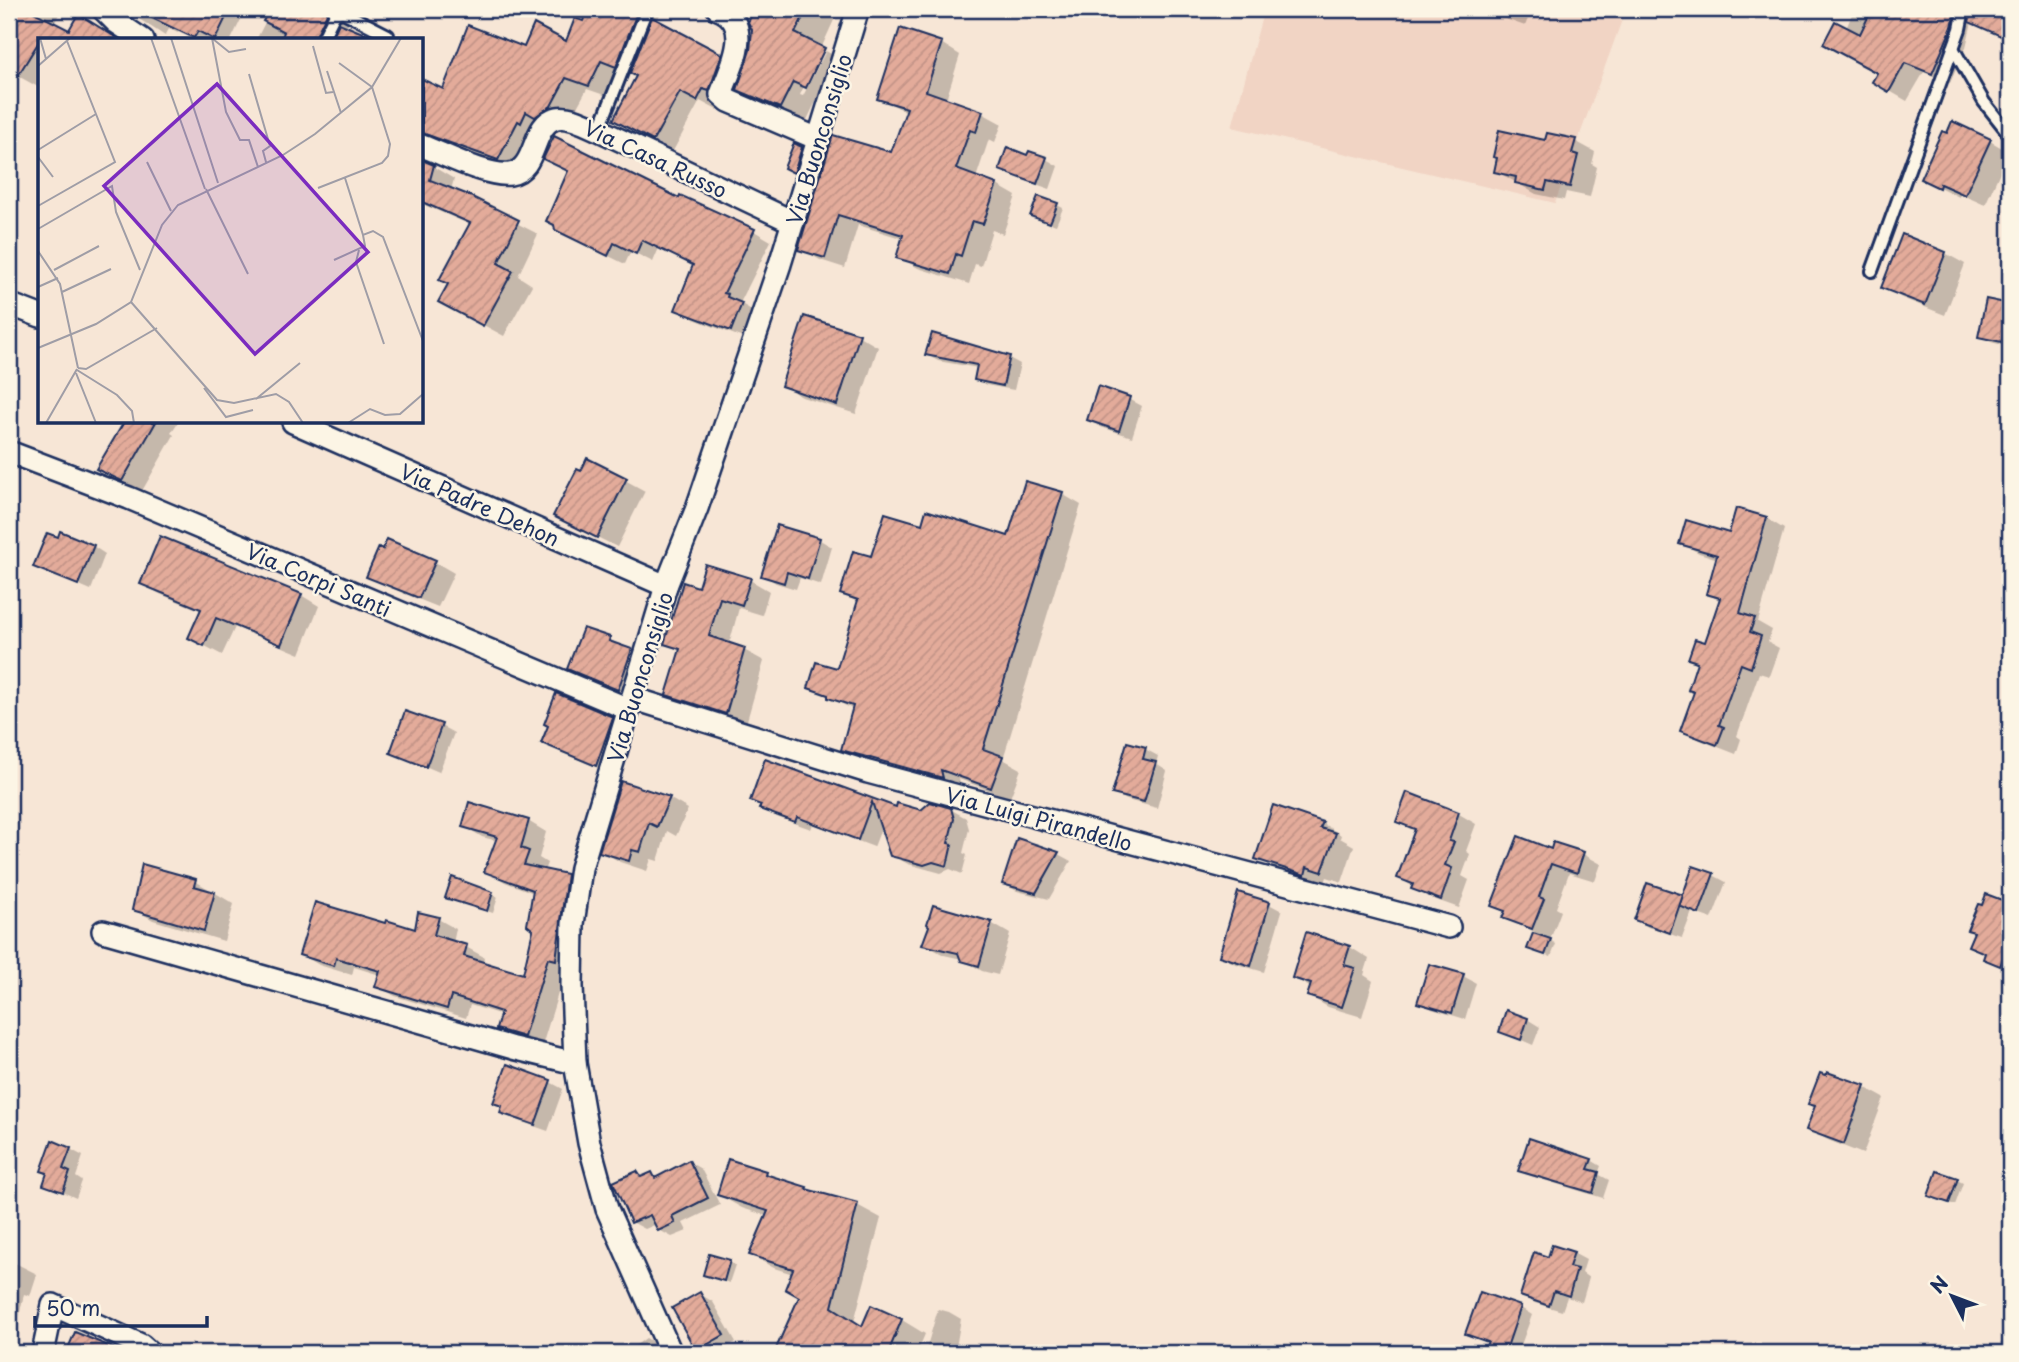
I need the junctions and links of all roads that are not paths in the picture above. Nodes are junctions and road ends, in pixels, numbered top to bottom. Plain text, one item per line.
1 (103, 9) edge
2 (647, 9) edge
3 (718, 9) edge
4 (858, 9) edge
5 (1964, 9) edge
6 (388, 35) dead end
7 (140, 38) edge
8 (323, 38) edge
9 (1953, 48) junction
10 (599, 130) junction
11 (2010, 135) edge
12 (818, 139) junction
13 (424, 147) edge
14 (793, 222) junction
15 (1872, 271) dead end
16 (9, 304) edge
17 (38, 315) edge
18 (298, 424) edge
19 (9, 452) edge
20 (666, 586) junction
21 (630, 704) junction
22 (1449, 927) dead end
23 (103, 931) dead end
24 (575, 1063) junction
25 (43, 1353) edge
26 (150, 1353) edge
27 (671, 1353) edge

1 - 7 street
2 - 10 lane
3 - 12 street
4 - 12 street, Via Buonconsiglio
5 - 9 lane
6 - 8 lane
9 - 11 lane
9 - 15 lane
10 - 13 street, Via Casa Russo
10 - 14 street, Via Casa Russo
12 - 14 street, Via Buonconsiglio
14 - 20 street, Via Buonconsiglio
16 - 17 street
18 - 20 street, Via Padre Dehon
19 - 21 street, Via Corpi Santi
20 - 21 street, Via Buonconsiglio
21 - 22 street, Via Luigi Pirandello
21 - 24 street, Via Buonconsiglio
23 - 24 street
24 - 27 street, Via Buonconsiglio
25 - 26 street

